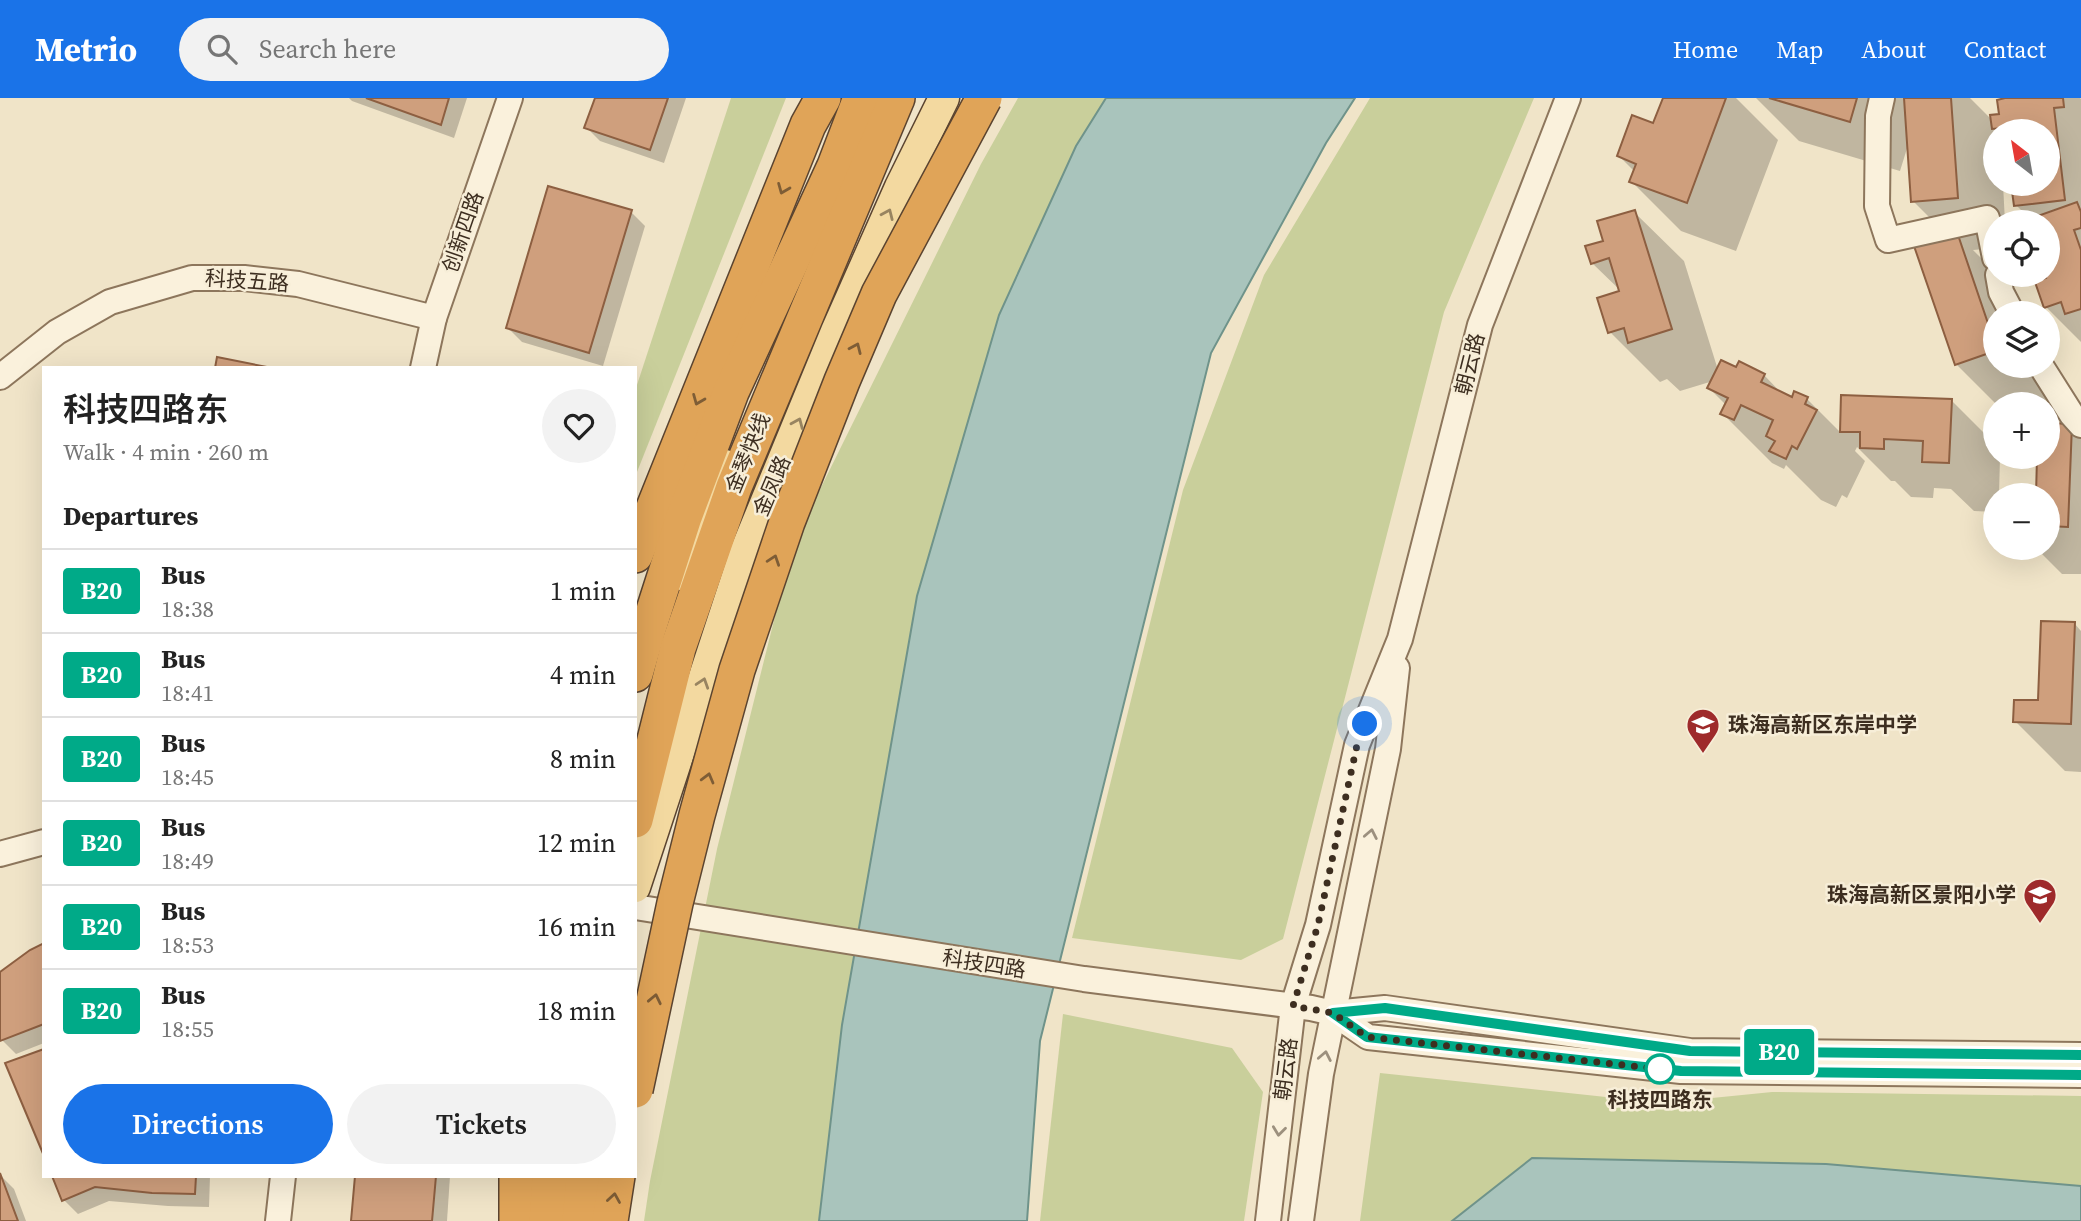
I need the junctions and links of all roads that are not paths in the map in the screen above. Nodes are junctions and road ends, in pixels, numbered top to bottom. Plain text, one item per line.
1 (510, 98) edge
2 (861, 98) edge
3 (883, 98) edge
4 (897, 98) edge
5 (944, 98) edge
6 (984, 98) edge
7 (1568, 98) edge
8 (1882, 98) edge
9 (817, 107) edge
10 (1983, 219) edge
11 (434, 318) junction
12 (423, 366) edge
13 (0, 377) edge
14 (2049, 378) edge
15 (2081, 425) edge
16 (637, 550) edge
17 (1400, 639) junction
18 (637, 667) edge
19 (637, 680) edge
20 (637, 812) edge
21 (42, 843) edge
22 (0, 854) edge
23 (637, 881) edge
24 (637, 907) edge
25 (1293, 1006) junction
26 (1333, 1013) junction
27 (2081, 1055) edge
28 (2081, 1075) edge
29 (637, 1081) edge
30 (283, 1178) edge
31 (517, 1178) edge
32 (533, 1178) edge
33 (550, 1178) edge
34 (584, 1178) edge
35 (591, 1178) edge
36 (617, 1178) edge
37 (278, 1221) edge
38 (517, 1221) edge
39 (530, 1221) edge
40 (547, 1221) edge
41 (580, 1221) edge
42 (587, 1221) edge
43 (610, 1221) edge
44 (1268, 1221) edge
45 (1301, 1221) edge

1 - 11 street, 创新四路
2 - 18 highway, 金琴快线
3 - 19 main road
4 - 20 highway, 金琴快线
23 -> 5 main road, 金凤路
29 -> 6 highway, bridge
7 - 17 street, 朝云路
8 - 10 street
9 -> 16 highway
11 - 12 street, 创新四路
11 - 13 street, 科技五路
14 - 15 street
17 - 25 street, 朝云路
26 -> 17 street, 朝云路
21 - 22 street
24 - 25 street, 科技四路
25 - 26 street, 科技四路
25 -> 44 street, 朝云路
26 - 27 street, 科技四路
26 - 28 street, 科技四路
45 -> 26 street, 朝云路
30 - 37 street
31 - 38 highway
32 - 39 main road
33 - 40 highway
34 - 41 highway
35 - 42 main road
43 -> 36 highway

